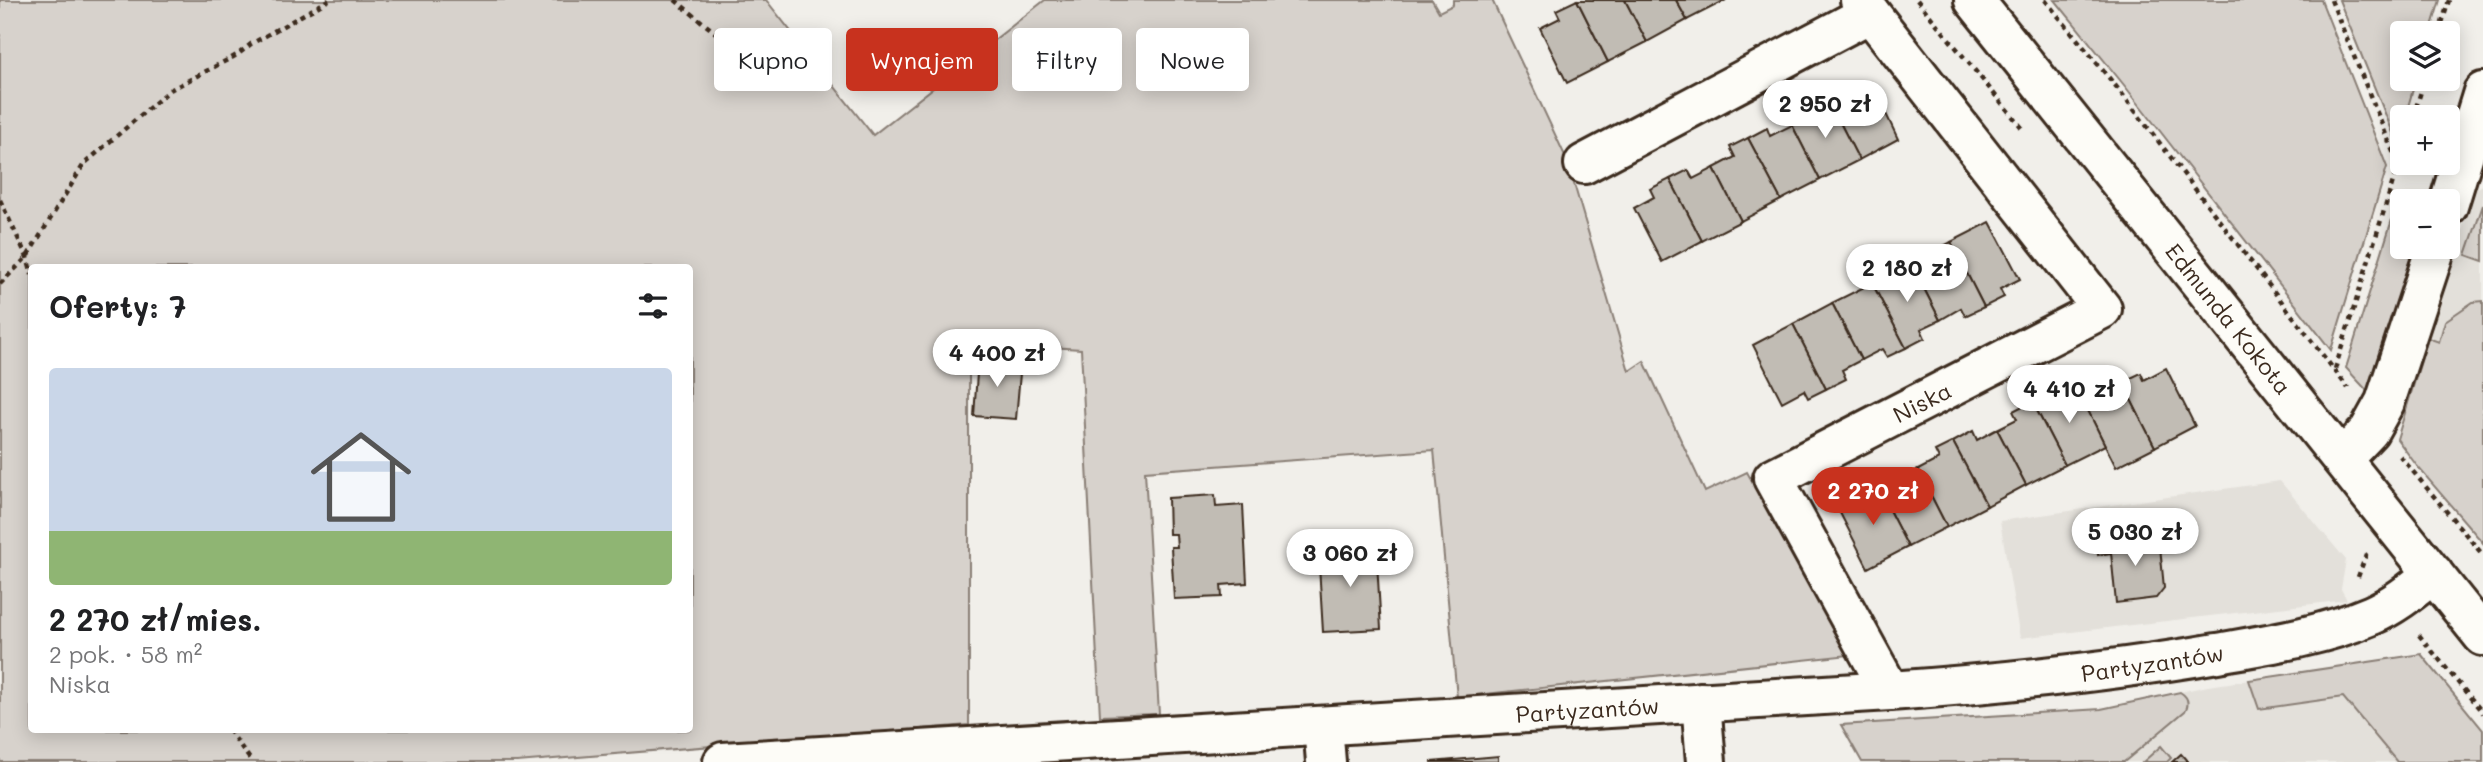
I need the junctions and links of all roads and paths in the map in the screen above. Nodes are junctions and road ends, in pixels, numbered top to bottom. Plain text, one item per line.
1 (329, 0) edge
2 (676, 0) edge
3 (1974, 0) edge
4 (2045, 0) edge
5 (2331, 0) edge
6 (2449, 0) edge
7 (1865, 6) edge
8 (2443, 21) edge
9 (714, 31) edge
10 (2483, 92) edge
11 (2390, 144) edge
12 (1584, 164) dead end
13 (2395, 175) edge
14 (2453, 189) edge
15 (0, 200) edge
16 (27, 257) junction
17 (2432, 259) edge
18 (29, 264) edge
19 (0, 284) edge
20 (2334, 370) junction
21 (2375, 422) junction
22 (2342, 459) junction
23 (2359, 545) dead end
24 (2483, 555) edge
25 (2433, 573) junction
26 (2371, 615) junction
27 (2418, 634) dead end
28 (2483, 636) edge
29 (1890, 691) junction
30 (1701, 702) junction
31 (2483, 713) edge
32 (231, 733) edge
33 (1324, 744) edge
34 (252, 762) edge
35 (723, 762) edge
36 (1706, 762) edge

1 - 16 path
2 - 9 path
3 - 22 street, Edmunda Kokota
4 - 20 path
5 - 11 path
6 - 8 path
7 - 12 street, Niska
7 - 29 street, Niska
10 - 14 street
13 - 20 path
15 - 16 path
16 - 18 path
16 - 19 path
17 - 21 street
20 - 21 path
21 - 22 street
21 - 24 path
22 - 25 street, Edmunda Kokota
23 - 26 path
25 - 26 street, Partyzantów
25 - 28 street, Edmunda Kokota
26 - 29 street, Partyzantów
27 - 31 path
29 - 30 street, Partyzantów
30 - 33 street, Partyzantów
30 - 36 street
32 - 34 path
33 - 35 street, Partyzantów

